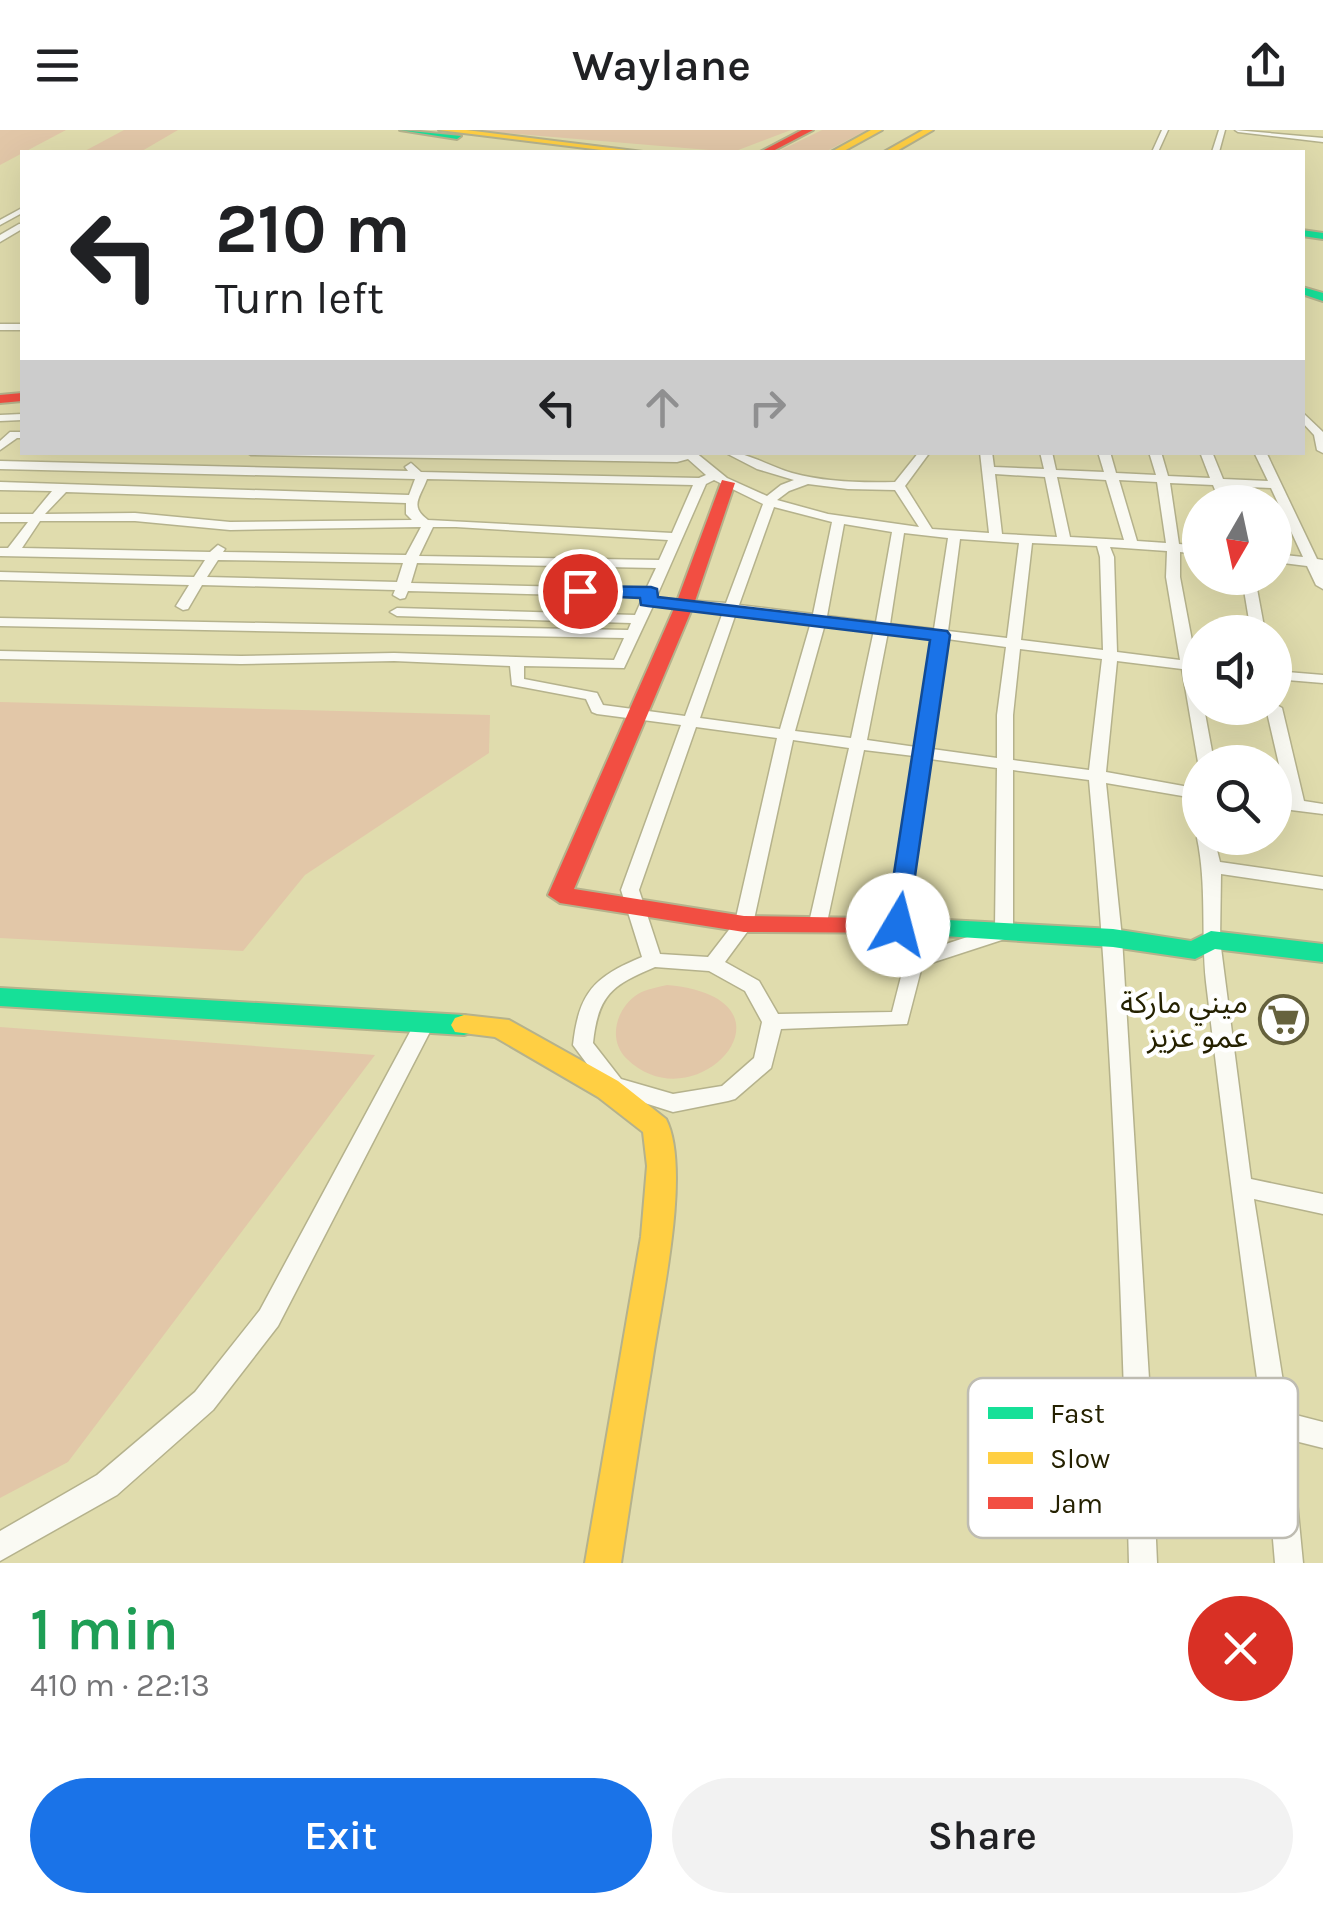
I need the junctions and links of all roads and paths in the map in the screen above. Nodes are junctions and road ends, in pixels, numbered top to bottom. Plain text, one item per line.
1 (404, 130) edge
2 (443, 130) edge
3 (809, 130) edge
4 (878, 130) edge
5 (898, 130) edge
6 (929, 130) edge
7 (1238, 130) edge
8 (1323, 140) edge
9 (580, 150) edge
10 (620, 150) edge
11 (771, 150) edge
12 (840, 150) edge
13 (862, 150) edge
14 (893, 150) edge
15 (1308, 430) edge
16 (20, 435) edge
17 (20, 448) edge
18 (1323, 450) edge
19 (83, 455) edge
20 (271, 455) edge
21 (414, 455) edge
22 (520, 455) edge
23 (686, 455) edge
24 (689, 455) edge
25 (736, 455) edge
26 (923, 455) edge
27 (986, 455) edge
28 (1047, 455) edge
29 (1105, 455) edge
30 (1156, 455) edge
31 (1207, 455) edge
32 (1261, 455) edge
33 (0, 465) edge
34 (74, 466) junction
35 (100, 466) junction
36 (766, 469) junction
37 (989, 470) junction
38 (260, 471) junction
39 (412, 472) junction
40 (1050, 473) junction
41 (1111, 476) junction
42 (721, 479) junction
43 (809, 479) junction
44 (1163, 479) junction
45 (700, 482) junction
46 (1217, 482) junction
47 (837, 484) junction
48 (1218, 485) edge
49 (1274, 485) joint
50 (0, 486) edge
51 (899, 486) junction
52 (785, 488) junction
53 (60, 489) junction
54 (245, 494) junction
55 (411, 499) junction
56 (770, 500) junction
57 (46, 505) junction
58 (844, 511) junction
59 (17, 516) junction
60 (1292, 516) edge
61 (0, 518) edge
62 (36, 519) junction
63 (428, 525) junction
64 (899, 527) junction
65 (926, 529) junction
66 (955, 532) junction
67 (996, 535) junction
68 (674, 537) junction
69 (1026, 538) junction
70 (1064, 539) junction
71 (1102, 542) junction
72 (1132, 544) junction
73 (1173, 546) junction
74 (1182, 547) edge
75 (217, 550) junction
76 (6, 552) edge
77 (412, 557) junction
78 (1292, 560) edge
79 (1318, 562) edge
80 (663, 564) junction
81 (0, 565) edge
82 (0, 576) edge
83 (199, 584) junction
84 (1323, 585) edge
85 (402, 587) junction
86 (649, 597) junction
87 (685, 604) junction
88 (183, 606) dead end
89 (730, 608) junction
90 (1183, 615) edge
91 (819, 619) junction
92 (398, 620) junction
93 (0, 622) edge
94 (636, 626) junction
95 (885, 629) junction
96 (940, 635) junction
97 (1012, 643) junction
98 (0, 654) edge
99 (1110, 656) junction
100 (394, 657) junction
101 (516, 662) junction
102 (1182, 665) edge
103 (1292, 676) edge
104 (1323, 679) edge
105 (634, 714) junction
106 (690, 720) junction
107 (1278, 725) edge
108 (786, 735) junction
109 (855, 744) junction
110 (924, 754) junction
111 (1005, 765) junction
112 (1097, 776) junction
113 (1182, 794) edge
114 (1292, 805) edge
115 (1296, 806) junction
116 (1323, 809) edge
117 (1210, 855) edge
118 (1212, 867) junction
119 (1323, 883) edge
120 (638, 906) junction
121 (744, 924) junction
122 (898, 925) junction
123 (817, 928) junction
124 (1004, 932) junction
125 (1113, 938) junction
126 (1212, 940) junction
127 (1323, 953) edge
128 (653, 960) junction
129 (713, 964) junction
130 (0, 997) edge
131 (426, 1022) junction
132 (772, 1022) junction
133 (1241, 1186) junction
134 (1323, 1204) edge
135 (1136, 1378) edge
136 (1270, 1378) edge
137 (1298, 1427) edge
138 (1323, 1435) edge
139 (1141, 1538) edge
140 (1287, 1538) edge
141 (0, 1546) edge
142 (603, 1563) edge
143 (1142, 1563) edge
144 (1289, 1563) edge

1 - 9 main road
2 - 10 main road
3 - 11 main road
4 - 12 main road
5 - 13 main road
6 - 14 main road
7 - 8 street
15 - 18 street
16 - 17 street
19 - 34 street
20 - 38 street
21 - 39 street
22 - 23 street
24 - 42 street
25 - 36 street
26 - 51 street
27 - 37 street
28 - 40 street
29 - 41 street
30 - 44 street
31 - 46 street
32 - 49 street
33 - 34 street
34 - 35 street
35 - 38 street
35 - 53 street
36 - 43 street
36 - 52 street
37 - 40 street
37 - 67 street
38 - 39 street
38 - 54 street
39 - 45 street
39 - 55 street
40 - 41 street
40 - 70 street
41 - 44 street
41 - 72 street
42 - 45 street
42 - 56 street
42 - 87 main road
43 - 47 street
43 - 52 street
44 - 46 street
44 - 73 street
45 - 68 street
46 - 48 street
46 - 49 street
47 - 51 street
47 - 58 street
50 - 53 street
51 - 65 street
52 - 56 street
53 - 54 street
53 - 57 street
54 - 55 street
55 - 63 street
56 - 58 street
56 - 89 street
57 - 59 street
57 - 62 street
58 - 64 street
58 - 91 street
59 - 61 street
59 - 62 street
60 - 79 street
62 - 63 street
62 - 76 street
63 - 68 street
63 - 77 street
64 - 65 street
64 - 95 street
65 - 66 street
66 - 67 street
66 - 96 street
67 - 69 street
68 - 80 street
69 - 70 street
69 - 97 street
70 - 71 street
71 - 72 street
71 - 99 street
72 - 73 street
73 - 74 street
73 - 90 street
75 - 76 street
75 - 77 street
75 - 83 street
76 - 81 street
77 - 80 street
77 - 85 street
78 - 79 street
79 - 84 street
80 - 86 street
82 - 83 street
83 - 85 street
83 - 88 street
85 - 86 street
85 - 92 street
86 - 87 street
86 - 94 street
87 - 89 street
87 - 105 main road
89 - 91 street
89 - 106 street
91 - 95 street
91 - 108 street
92 - 93 street
92 - 94 street
92 - 100 street
94 - 101 street
95 - 96 street
95 - 109 street
96 - 97 street
96 - 110 street
97 - 99 street
97 - 111 street
98 - 100 street
99 - 102 street
99 - 112 street
100 - 101 street
101 - 105 street
103 - 104 street
105 - 106 street
105 - 120 main road
106 - 108 street
106 - 120 street
107 - 115 street
108 - 109 street
108 - 121 street
109 - 110 street
109 - 123 street
110 - 111 street
110 - 122 street
111 - 112 street
111 - 124 street
112 - 113 street
112 - 125 street
114 - 115 street
115 - 116 street
117 - 118 street
118 - 119 street
118 - 126 street
120 - 121 main road
120 - 128 street
121 - 123 main road
121 - 129 street
122 - 123 main road
122 - 124 main road
124 - 125 main road
124 - 132 street
125 - 126 main road
125 - 135 street
126 - 127 main road
126 - 133 street
128 - 129 street
128 - 132 street
129 - 132 street
130 - 131 main road
131 - 141 street
131 - 142 main road
133 - 134 street
133 - 136 street
137 - 138 street
139 - 143 street
140 - 144 street

